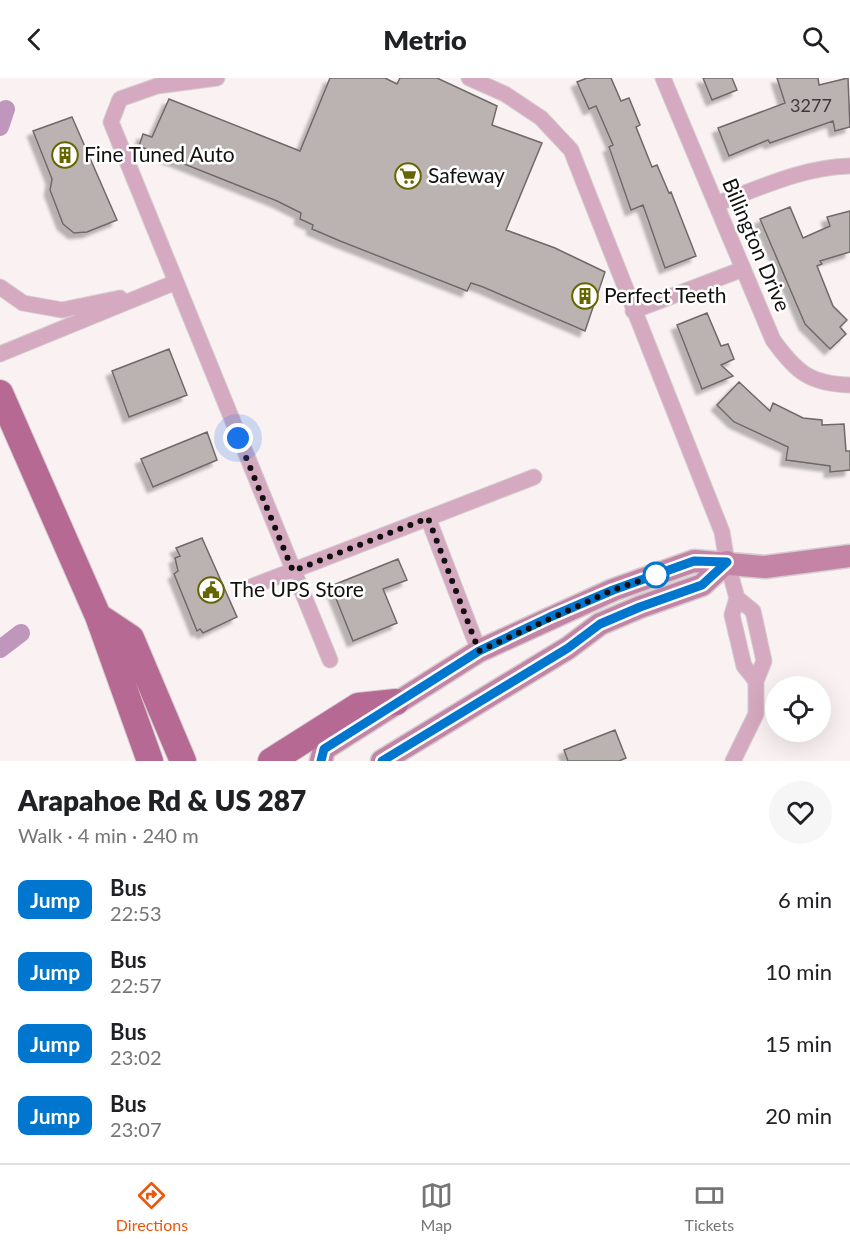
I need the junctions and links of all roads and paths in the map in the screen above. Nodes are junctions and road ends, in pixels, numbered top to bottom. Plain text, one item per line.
1 (217, 78) edge
2 (469, 78) edge
3 (663, 78) edge
4 (850, 166) edge
5 (716, 204) junction
6 (743, 269) junction
7 (176, 282) junction
8 (0, 287) edge
9 (149, 293) junction
10 (633, 311) junction
11 (0, 354) edge
12 (850, 385) edge
13 (0, 393) edge
14 (534, 477) dead end
15 (428, 518) junction
16 (850, 556) edge
17 (727, 562) junction
18 (293, 571) junction
19 (254, 586) dead end
20 (737, 598) junction
21 (98, 616) junction
22 (479, 651) junction
23 (330, 660) dead end
24 (756, 681) junction
25 (396, 702) junction
26 (150, 761) edge
27 (183, 761) edge
28 (271, 761) edge
29 (321, 761) edge
30 (382, 761) edge
31 (733, 761) edge

1 - 7 street
2 - 10 street
3 - 5 street, Billington Drive
4 - 5 street
5 - 6 street, Billington Drive
6 - 10 street
6 - 12 street, Billington Drive
7 - 9 street
7 - 18 street
8 - 9 street
9 - 11 street
10 - 17 street
13 - 21 main road
14 - 15 street
15 - 18 street
15 - 22 street
16 - 17 main road
17 - 20 street
17 - 22 main road
17 - 30 main road
18 - 19 street
18 - 23 street
20 - 24 street
20 - 24 street
21 - 26 main road
21 - 27 main road
22 - 25 main road
24 - 31 street
25 - 28 main road
25 - 29 main road

